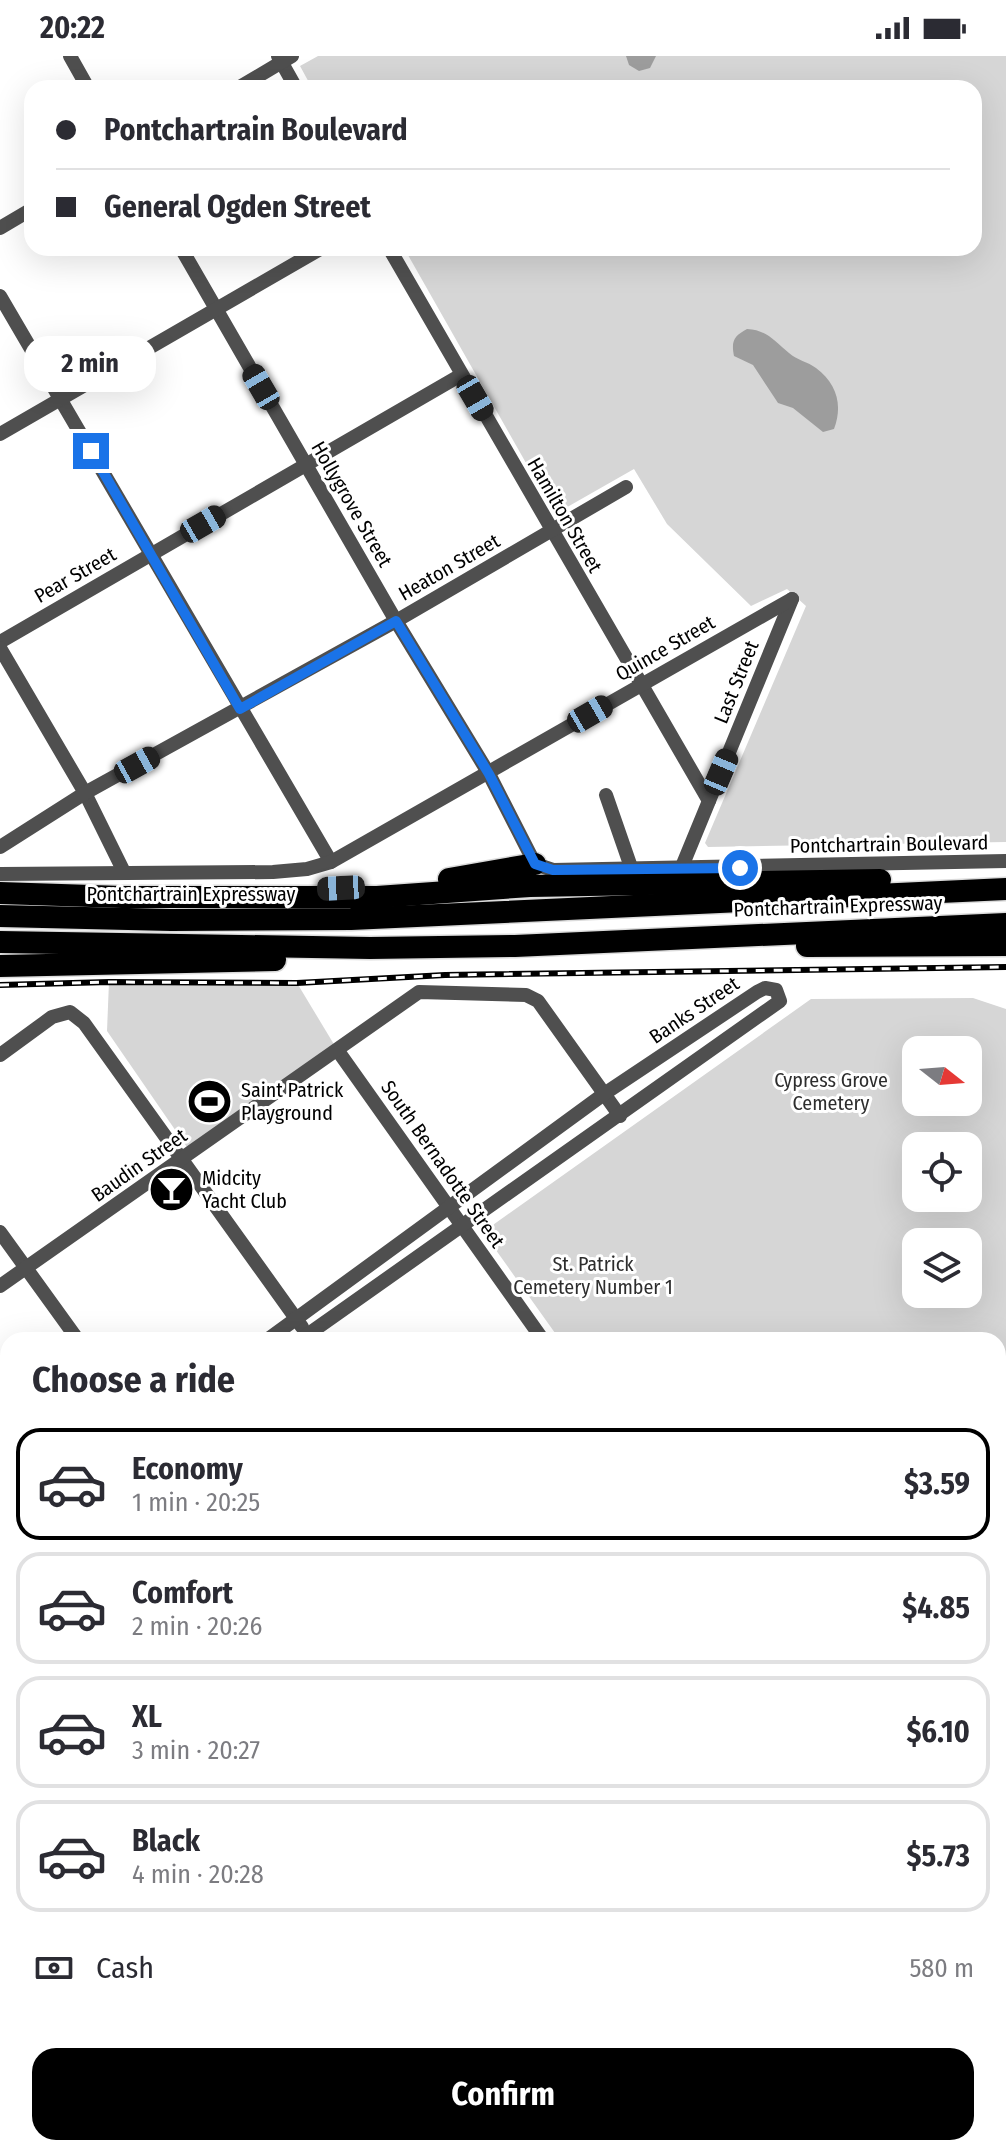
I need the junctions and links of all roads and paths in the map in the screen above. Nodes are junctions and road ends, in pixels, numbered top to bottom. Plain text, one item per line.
1 (70, 56) edge
2 (284, 58) edge
3 (84, 80) edge
4 (250, 80) edge
5 (293, 80) edge
6 (24, 214) edge
7 (0, 228) edge
8 (185, 256) edge
9 (309, 256) edge
10 (394, 256) edge
11 (0, 296) edge
12 (216, 311) junction
13 (461, 375) junction
14 (60, 400) junction
15 (0, 434) edge
16 (307, 464) junction
17 (626, 487) dead end
18 (551, 530) junction
19 (151, 554) junction
20 (792, 599) joint
21 (396, 621) junction
22 (0, 642) edge
23 (0, 648) edge
24 (641, 685) junction
25 (240, 709) junction
26 (489, 774) junction
27 (85, 793) junction
28 (606, 795) dead end
29 (709, 801) junction
30 (0, 847) edge
31 (1006, 861) edge
32 (331, 862) junction
33 (535, 864) junction
34 (681, 869) junction
35 (632, 870) junction
36 (124, 872) junction
37 (0, 874) edge
38 (996, 889) edge
39 (0, 893) edge
40 (249, 897) junction
41 (0, 916) edge
42 (1006, 924) edge
43 (773, 932) junction
44 (3, 942) edge
45 (1006, 945) edge
46 (370, 948) junction
47 (0, 966) edge
48 (674, 1047) junction
49 (338, 1051) junction
50 (0, 1055) edge
51 (688, 1066) junction
52 (604, 1094) junction
53 (620, 1116) junction
54 (182, 1160) junction
55 (450, 1208) junction
56 (464, 1226) junction
57 (0, 1232) edge
58 (26, 1268) junction
59 (0, 1286) edge
60 (297, 1319) junction
61 (72, 1332) edge
62 (278, 1332) edge
63 (303, 1332) edge
64 (314, 1332) edge
65 (537, 1332) edge

1 - 3 street
2 - 4 street
2 - 5 street
6 - 7 street
8 - 12 street, Hollygrove Street
9 - 12 street
10 - 13 street, Hamilton Street
11 - 14 street
12 - 14 street
12 - 16 street, Hollygrove Street
13 - 16 street, Pear Street
13 - 18 street, Hamilton Street
14 - 15 street
14 - 19 street
16 - 19 street, Pear Street
16 - 21 street, Hollygrove Street
17 - 18 street, Heaton Street
18 - 21 street, Heaton Street
18 - 24 street, Hamilton Street
19 - 22 street, Pear Street
19 - 25 street
20 - 24 street, Quince Street
20 - 29 street, Last Street
21 - 25 street, Heaton Street
21 - 26 street, Hollygrove Street
23 - 27 street
24 - 26 street, Quince Street
24 - 29 street, Hamilton Street
25 - 27 street, Heaton Street
25 - 32 street
26 - 32 street, Quince Street
26 - 33 street, Hollygrove Street
27 - 30 street, Heaton Street
27 - 36 street
28 - 35 street
29 - 34 street, Last Street
31 - 34 street, Pontchartrain Boulevard
32 - 36 street, Quince Street
33 - 35 street, Pontchartrain Boulevard
33 - 40 highway
34 - 35 street, Pontchartrain Boulevard
36 - 37 street, Quince Street
38 - 40 highway
38 - 41 highway, Pontchartrain Expressway
39 - 40 highway
42 - 43 highway, Pontchartrain Expressway
43 - 45 highway
43 - 46 highway, Pontchartrain Expressway
44 - 46 highway, Pontchartrain Expressway
46 - 47 highway
48 - 51 street
48 - 51 street, Banks Street
48 - 52 street, Banks Street
49 - 52 street, Baudin Street
49 - 54 street, Baudin Street
49 - 55 street, South Bernadotte Street
50 - 54 street
51 - 53 street, Banks Street
52 - 53 street
52 - 55 street, Banks Street
53 - 56 street, Banks Street
54 - 58 street, Baudin Street
54 - 60 street
55 - 56 street, South Bernadotte Street
55 - 60 street, Banks Street
56 - 64 street, Banks Street
56 - 65 street, South Bernadotte Street
57 - 58 street
58 - 59 street, Baudin Street
58 - 61 street
60 - 62 street, Banks Street
60 - 63 street

